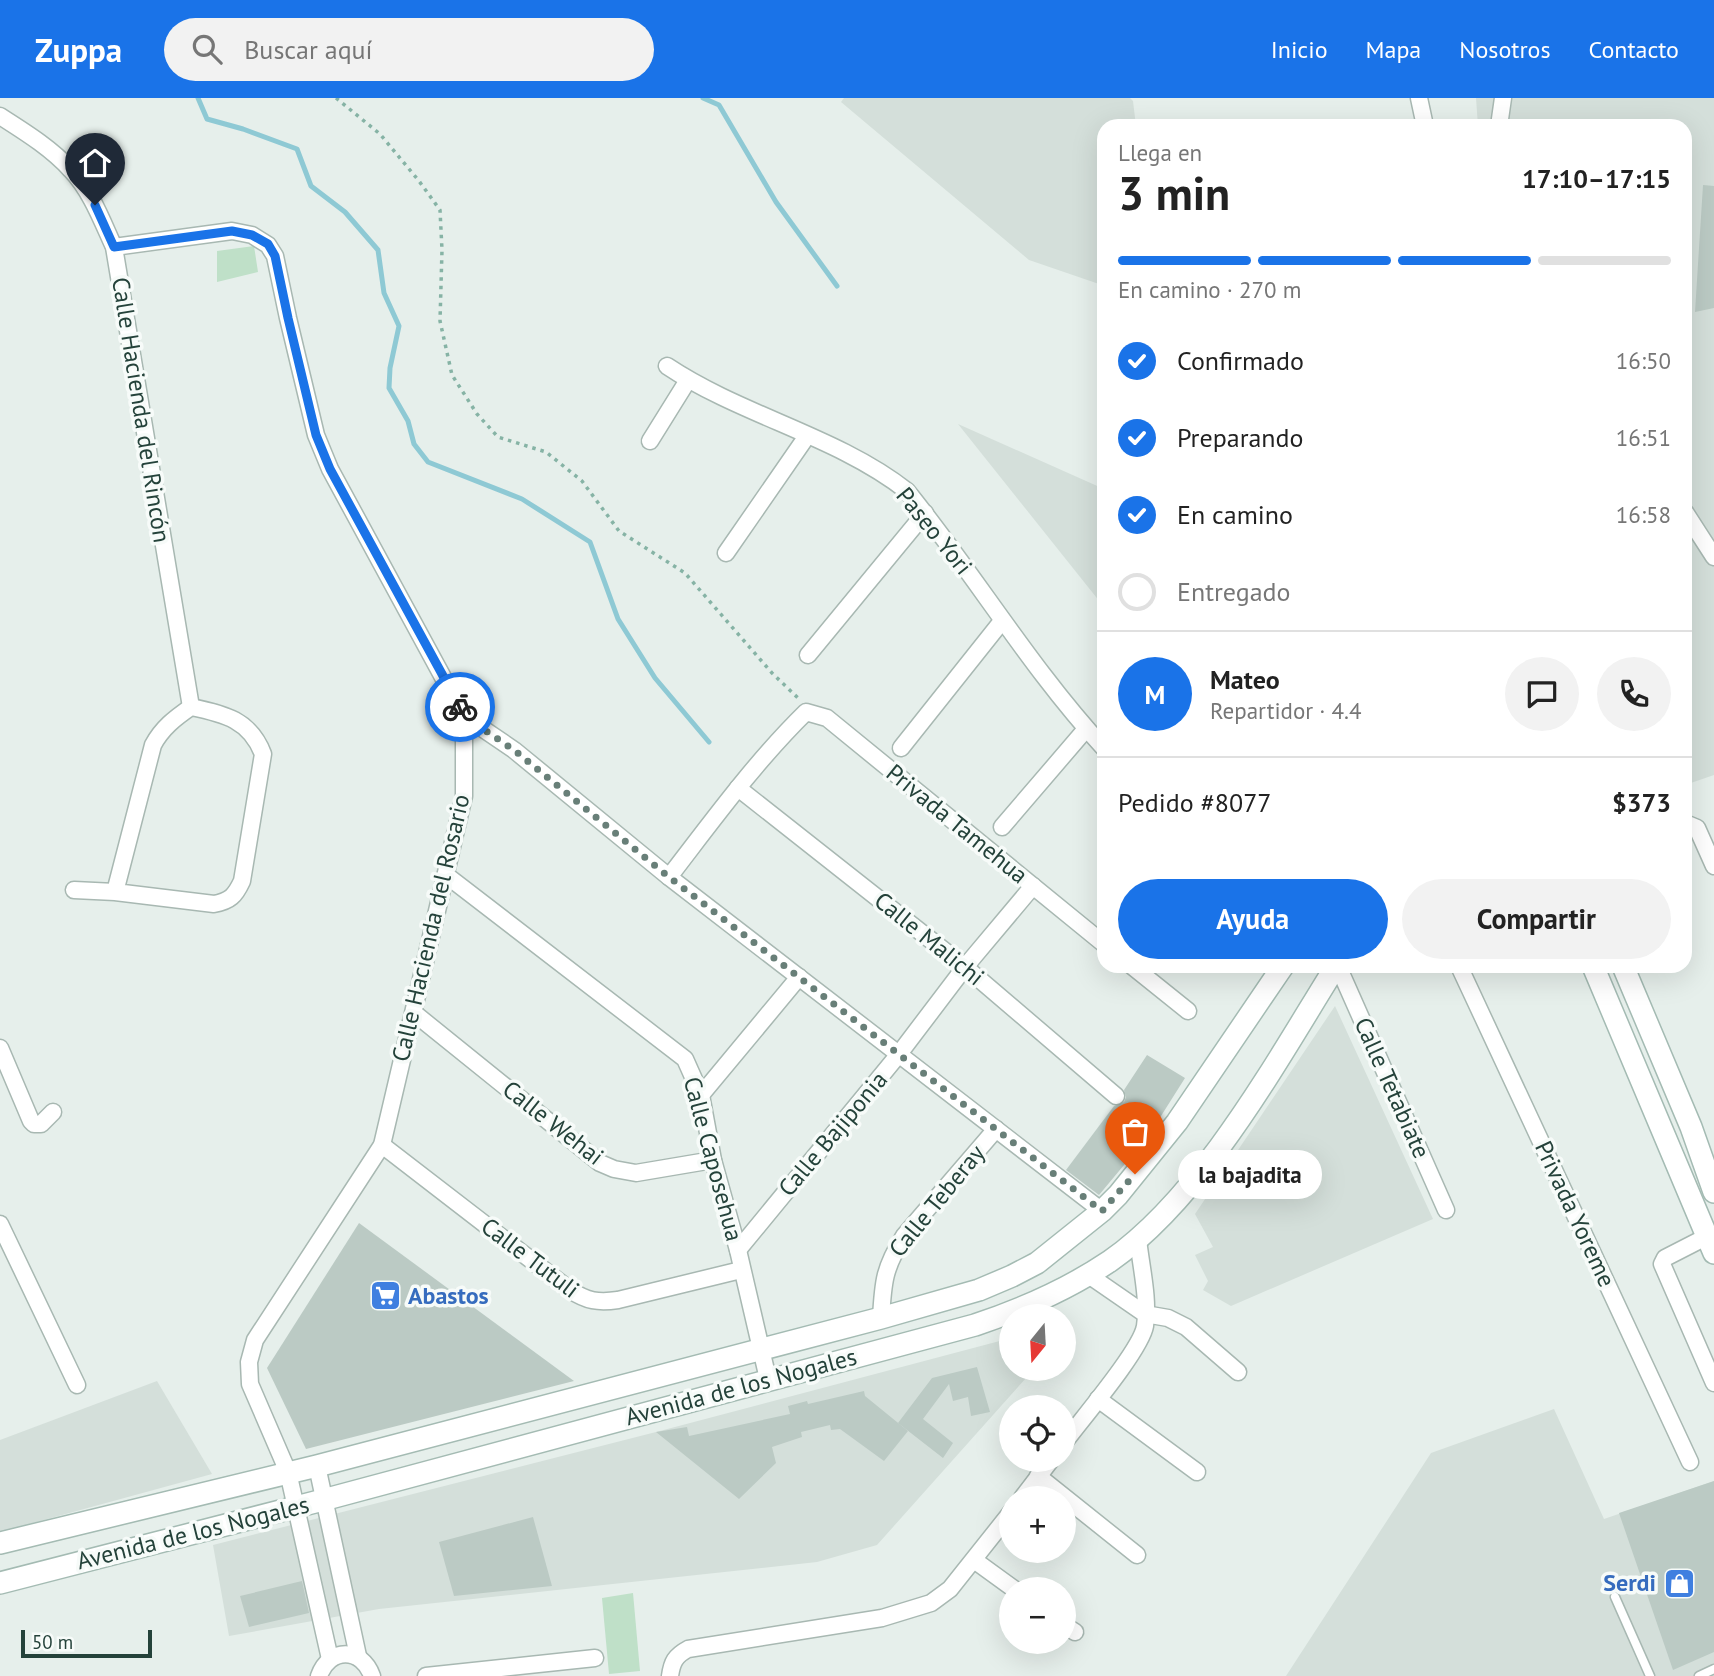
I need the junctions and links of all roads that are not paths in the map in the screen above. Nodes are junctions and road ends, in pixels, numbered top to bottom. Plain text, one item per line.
1 (1419, 98) edge
2 (1503, 98) edge
3 (0, 116) edge
4 (1424, 119) edge
5 (1500, 119) edge
6 (114, 247) junction
7 (667, 366) dead end
8 (688, 380) junction
9 (807, 436) junction
10 (650, 441) dead end
11 (925, 513) junction
12 (1692, 523) edge
13 (726, 553) dead end
14 (1714, 557) edge
15 (1002, 621) junction
16 (808, 655) dead end
17 (191, 707) junction
18 (464, 716) junction
19 (1086, 729) junction
20 (1097, 741) edge
21 (901, 748) dead end
22 (738, 788) junction
23 (1692, 826) edge
24 (1002, 827) dead end
25 (1714, 866) edge
26 (446, 875) junction
27 (669, 877) junction
28 (1033, 887) junction
29 (74, 890) dead end
30 (115, 892) junction
31 (1097, 938) edge
32 (965, 967) junction
33 (1141, 973) edge
34 (1278, 973) edge
35 (1332, 973) edge
36 (1340, 973) edge
37 (1462, 973) edge
38 (1596, 973) edge
39 (1626, 973) edge
40 (799, 977) junction
41 (1188, 1011) dead end
42 (414, 1013) junction
43 (0, 1048) edge
44 (899, 1054) junction
45 (701, 1095) junction
46 (1116, 1096) dead end
47 (53, 1112) dead end
48 (996, 1129) junction
49 (382, 1145) junction
50 (713, 1160) junction
51 (1714, 1192) edge
52 (1446, 1210) dead end
53 (1102, 1211) junction
54 (0, 1224) edge
55 (1138, 1239) junction
56 (1710, 1245) edge
57 (738, 1250) junction
58 (741, 1270) junction
59 (1087, 1274) junction
60 (1145, 1314) junction
61 (881, 1318) junction
62 (760, 1350) junction
63 (1238, 1372) dead end
64 (768, 1379) junction
65 (1714, 1383) edge
66 (77, 1385) dead end
67 (1098, 1399) junction
68 (1076, 1427) edge
69 (1690, 1462) dead end
70 (317, 1466) junction
71 (288, 1472) junction
72 (1041, 1472) edge
73 (1197, 1472) dead end
74 (1038, 1476) junction
75 (1030, 1486) edge
76 (323, 1500) junction
77 (296, 1506) junction
78 (999, 1528) edge
79 (0, 1543) edge
80 (1137, 1555) dead end
81 (974, 1560) junction
82 (999, 1578) edge
83 (0, 1583) edge
84 (1615, 1597) dead end
85 (358, 1656) junction
86 (595, 1658) dead end
87 (330, 1659) junction
88 (1714, 1669) edge
89 (545, 1670) edge
90 (671, 1670) edge
91 (319, 1676) edge
92 (372, 1676) edge
93 (426, 1676) edge
94 (1650, 1676) edge
95 (1699, 1676) edge

1 - 4 street
2 - 5 street
3 - 6 street, Calle Hacienda del Rincón
6 - 17 street, Calle Hacienda del Rincón
6 - 18 street, Calle Hacienda del Rosario
7 - 8 street, Paseo Yori
8 - 9 street, Paseo Yori
8 - 10 street
9 - 11 street, Paseo Yori
9 - 13 street
11 - 15 street, Paseo Yori
11 - 16 street
12 - 14 street
15 - 19 street, Paseo Yori
15 - 21 street
17 - 30 street
17 - 30 street
18 - 26 street, Calle Hacienda del Rosario
18 - 27 street
19 - 20 street, Paseo Yori
19 - 24 street
22 - 27 street
22 - 28 street, Privada Tamehua
22 - 32 street, Calle Malichi
23 - 25 street
26 - 42 street, Calle Hacienda del Rosario
26 - 45 street, Calle Caposehua
27 - 40 street
28 - 31 street, Privada Tamehua
28 - 32 street, Calle Bajiponia
29 - 30 street
32 - 44 street, Calle Bajiponia
32 - 46 street, Calle Malichi
33 - 41 street
34 - 53 main road, Avenida de los Nogales
35 - 55 main road, Avenida de los Nogales
36 - 52 street, Calle Tetabiate
37 - 69 street, Privada Yoreme
38 - 56 main road
39 - 51 main road
40 - 44 street
40 - 45 street
42 - 49 street, Calle Hacienda del Rosario
42 - 50 street, Calle Wehai
43 - 47 street
44 - 48 street
44 - 57 street, Calle Bajiponia
45 - 50 street, Calle Caposehua
48 - 53 street
48 - 61 street, Calle Teberay
49 - 58 street, Calle Tutuli
49 - 71 street, Calle Hacienda del Rosario
50 - 57 street, Calle Caposehua
53 - 61 main road, Avenida de los Nogales
54 - 66 street
55 - 59 main road, Avenida de los Nogales
55 - 60 street
56 - 65 street
57 - 58 street, Calle Caposehua
58 - 62 street, Calle Caposehua
59 - 60 street
59 - 64 main road, Avenida de los Nogales
60 - 63 street
60 - 67 street
61 - 62 main road, Avenida de los Nogales
62 - 64 street, Calle Caposehua
62 - 70 main road, Avenida de los Nogales
64 - 76 main road, Avenida de los Nogales
67 - 68 street
67 - 73 street
70 - 71 main road, Avenida de los Nogales
70 - 76 street
71 - 77 street, Calle Hacienda del Rosario
71 - 79 main road, Avenida de los Nogales
72 - 74 street
74 - 75 street
74 - 80 street
76 - 77 main road, Avenida de los Nogales
76 - 85 street
77 - 83 main road, Avenida de los Nogales
77 - 87 street, Calle Hacienda del Rosario
78 - 81 street
81 - 82 street
81 - 90 street
84 - 94 lane
85 - 87 street
85 - 92 street
86 - 89 street
87 - 91 street
88 - 95 lane
89 - 93 street

